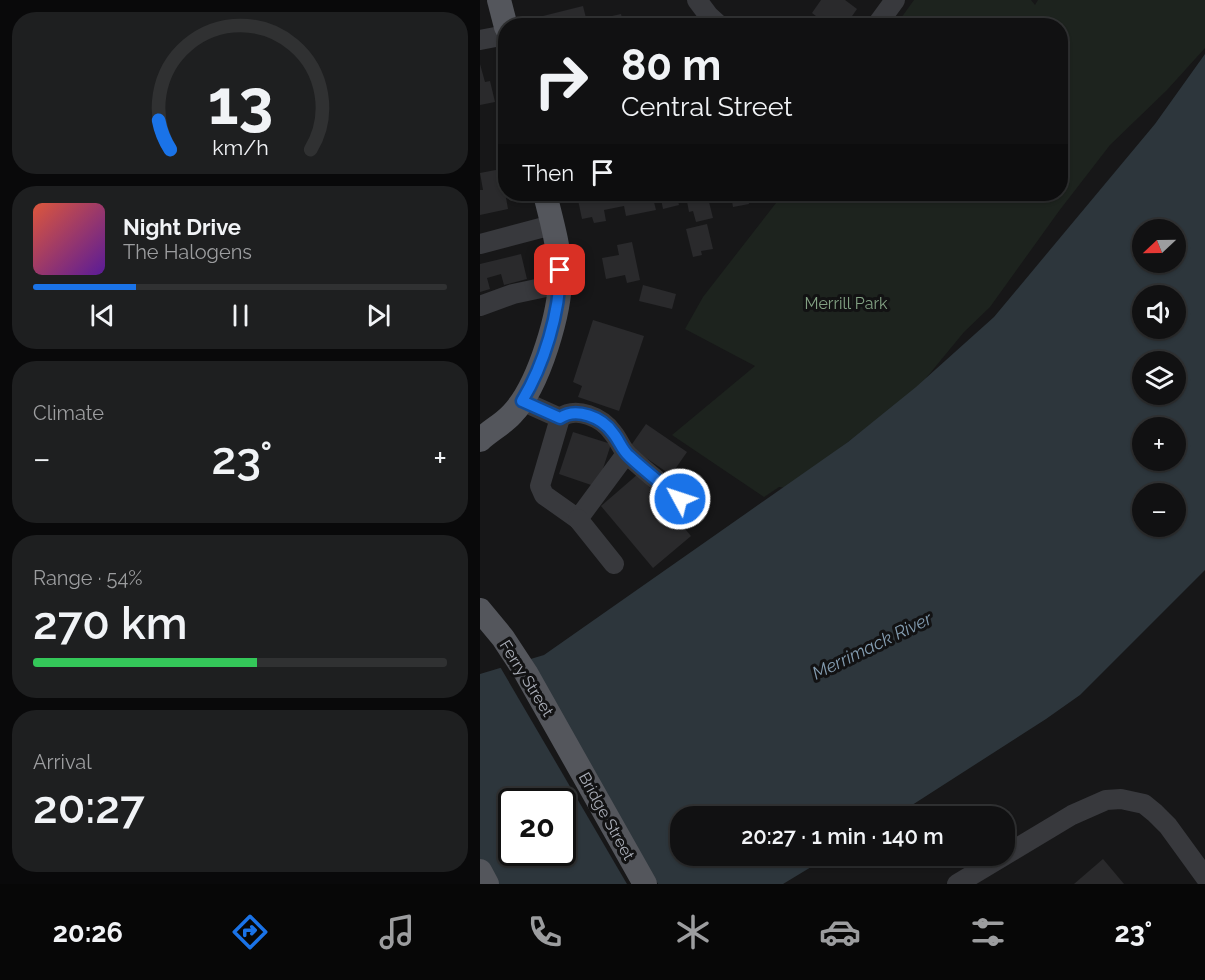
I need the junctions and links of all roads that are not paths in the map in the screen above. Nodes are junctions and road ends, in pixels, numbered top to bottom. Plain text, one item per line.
1 (499, 0) edge
2 (697, 0) edge
3 (895, 0) edge
4 (504, 18) edge
5 (711, 18) edge
6 (882, 18) edge
7 (498, 37) edge
8 (480, 40) edge
9 (547, 201) edge
10 (552, 225) junction
11 (480, 244) edge
12 (560, 284) junction
13 (480, 306) edge
14 (522, 401) junction
15 (560, 418) junction
16 (482, 437) edge
17 (626, 454) junction
18 (680, 499) dead end
19 (578, 519) junction
20 (614, 564) dead end
21 (482, 612) edge
22 (569, 748) joint
23 (480, 871) edge
24 (1205, 877) edge
25 (960, 883) edge
26 (487, 884) edge
27 (645, 884) edge

1 - 4 main road
2 - 5 street
3 - 6 street
7 - 8 street
9 - 10 main road
10 - 11 street
10 - 12 main road
12 - 13 street
12 - 14 main road
14 - 15 street
14 - 16 main road
15 - 17 street
15 - 19 street
17 - 18 street
17 - 19 street
19 - 20 street
21 - 22 main road, Ferry Street
22 - 27 main road, Bridge Street
23 - 26 main road
24 - 25 street

